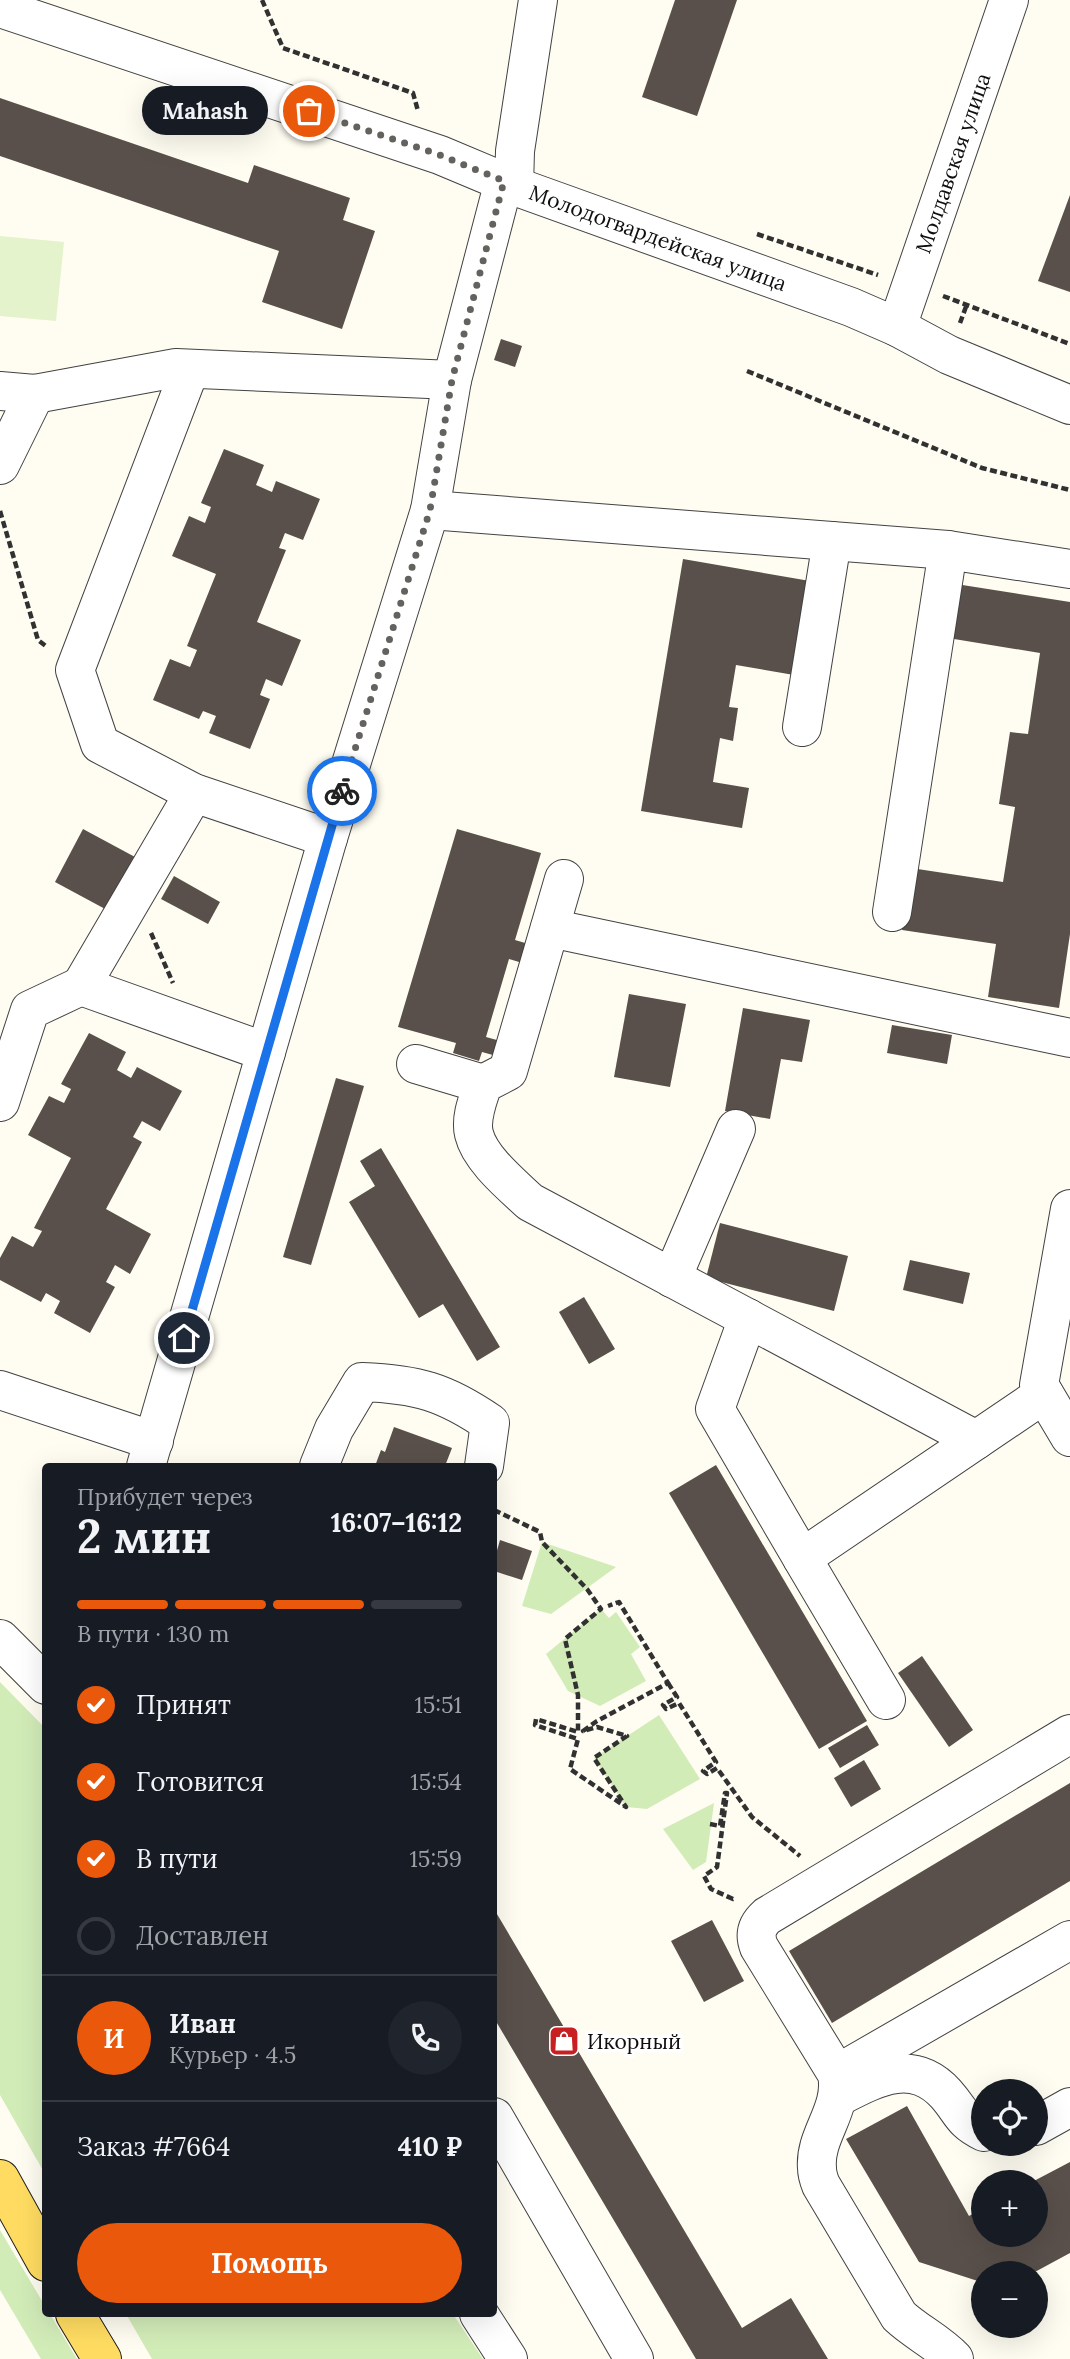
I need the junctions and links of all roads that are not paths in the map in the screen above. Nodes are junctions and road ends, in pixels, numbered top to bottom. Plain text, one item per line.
1 (538, 0) edge
2 (1009, 0) edge
3 (16, 8) edge
4 (509, 183) junction
5 (897, 327) junction
6 (190, 369) junction
7 (452, 380) junction
8 (17, 392) edge
9 (1070, 405) edge
10 (0, 465) edge
11 (430, 510) junction
12 (832, 541) junction
13 (948, 550) junction
14 (1070, 569) edge
15 (802, 727) dead end
16 (194, 793) junction
17 (328, 838) junction
18 (564, 879) dead end
19 (892, 912) dead end
20 (550, 928) junction
21 (81, 986) junction
22 (1070, 1038) edge
23 (266, 1052) junction
24 (416, 1065) dead end
25 (483, 1084) junction
26 (0, 1101) edge
27 (736, 1129) dead end
28 (1070, 1209) edge
29 (671, 1278) junction
30 (748, 1318) junction
31 (0, 1390) edge
32 (1044, 1394) junction
33 (1070, 1437) edge
34 (976, 1440) junction
35 (150, 1454) edge
36 (320, 1463) edge
37 (484, 1463) edge
38 (802, 1558) junction
39 (0, 1639) edge
40 (40, 1668) edge
41 (886, 1700) dead end
42 (1070, 1734) edge
43 (1070, 1940) edge
44 (838, 2086) junction
45 (1070, 2107) edge
46 (1048, 2119) edge
47 (497, 2122) edge
48 (971, 2126) edge
49 (0, 2179) edge
50 (42, 2255) edge
51 (77, 2317) edge
52 (481, 2317) edge
53 (102, 2359) edge
54 (508, 2359) edge
55 (634, 2359) edge
56 (954, 2359) edge

1 - 4 street
2 - 5 street, Молдавская улица
3 - 4 street, Молодогвардейская улица
4 - 5 street, Молодогвардейская улица
4 - 7 street
5 - 9 street, Молодогвардейская улица
6 - 7 street
6 - 8 street
6 - 16 street
7 - 11 street
8 - 10 street
11 - 12 street
11 - 17 street
12 - 13 street
12 - 15 street
13 - 14 street
13 - 19 street
16 - 17 street
16 - 21 street
17 - 23 street
18 - 20 street
20 - 22 street
20 - 25 street
21 - 23 street
21 - 26 street
23 - 35 street
24 - 25 street
25 - 29 street
27 - 29 street
28 - 32 street
29 - 30 street
30 - 34 street
30 - 38 street
31 - 35 street
32 - 33 street
32 - 34 street
34 - 38 street
36 - 37 street
38 - 41 street
39 - 40 street
42 - 44 street
43 - 44 street
44 - 48 street
44 - 56 street
45 - 46 street
47 - 55 street
49 - 50 main road
51 - 53 main road
52 - 54 street

